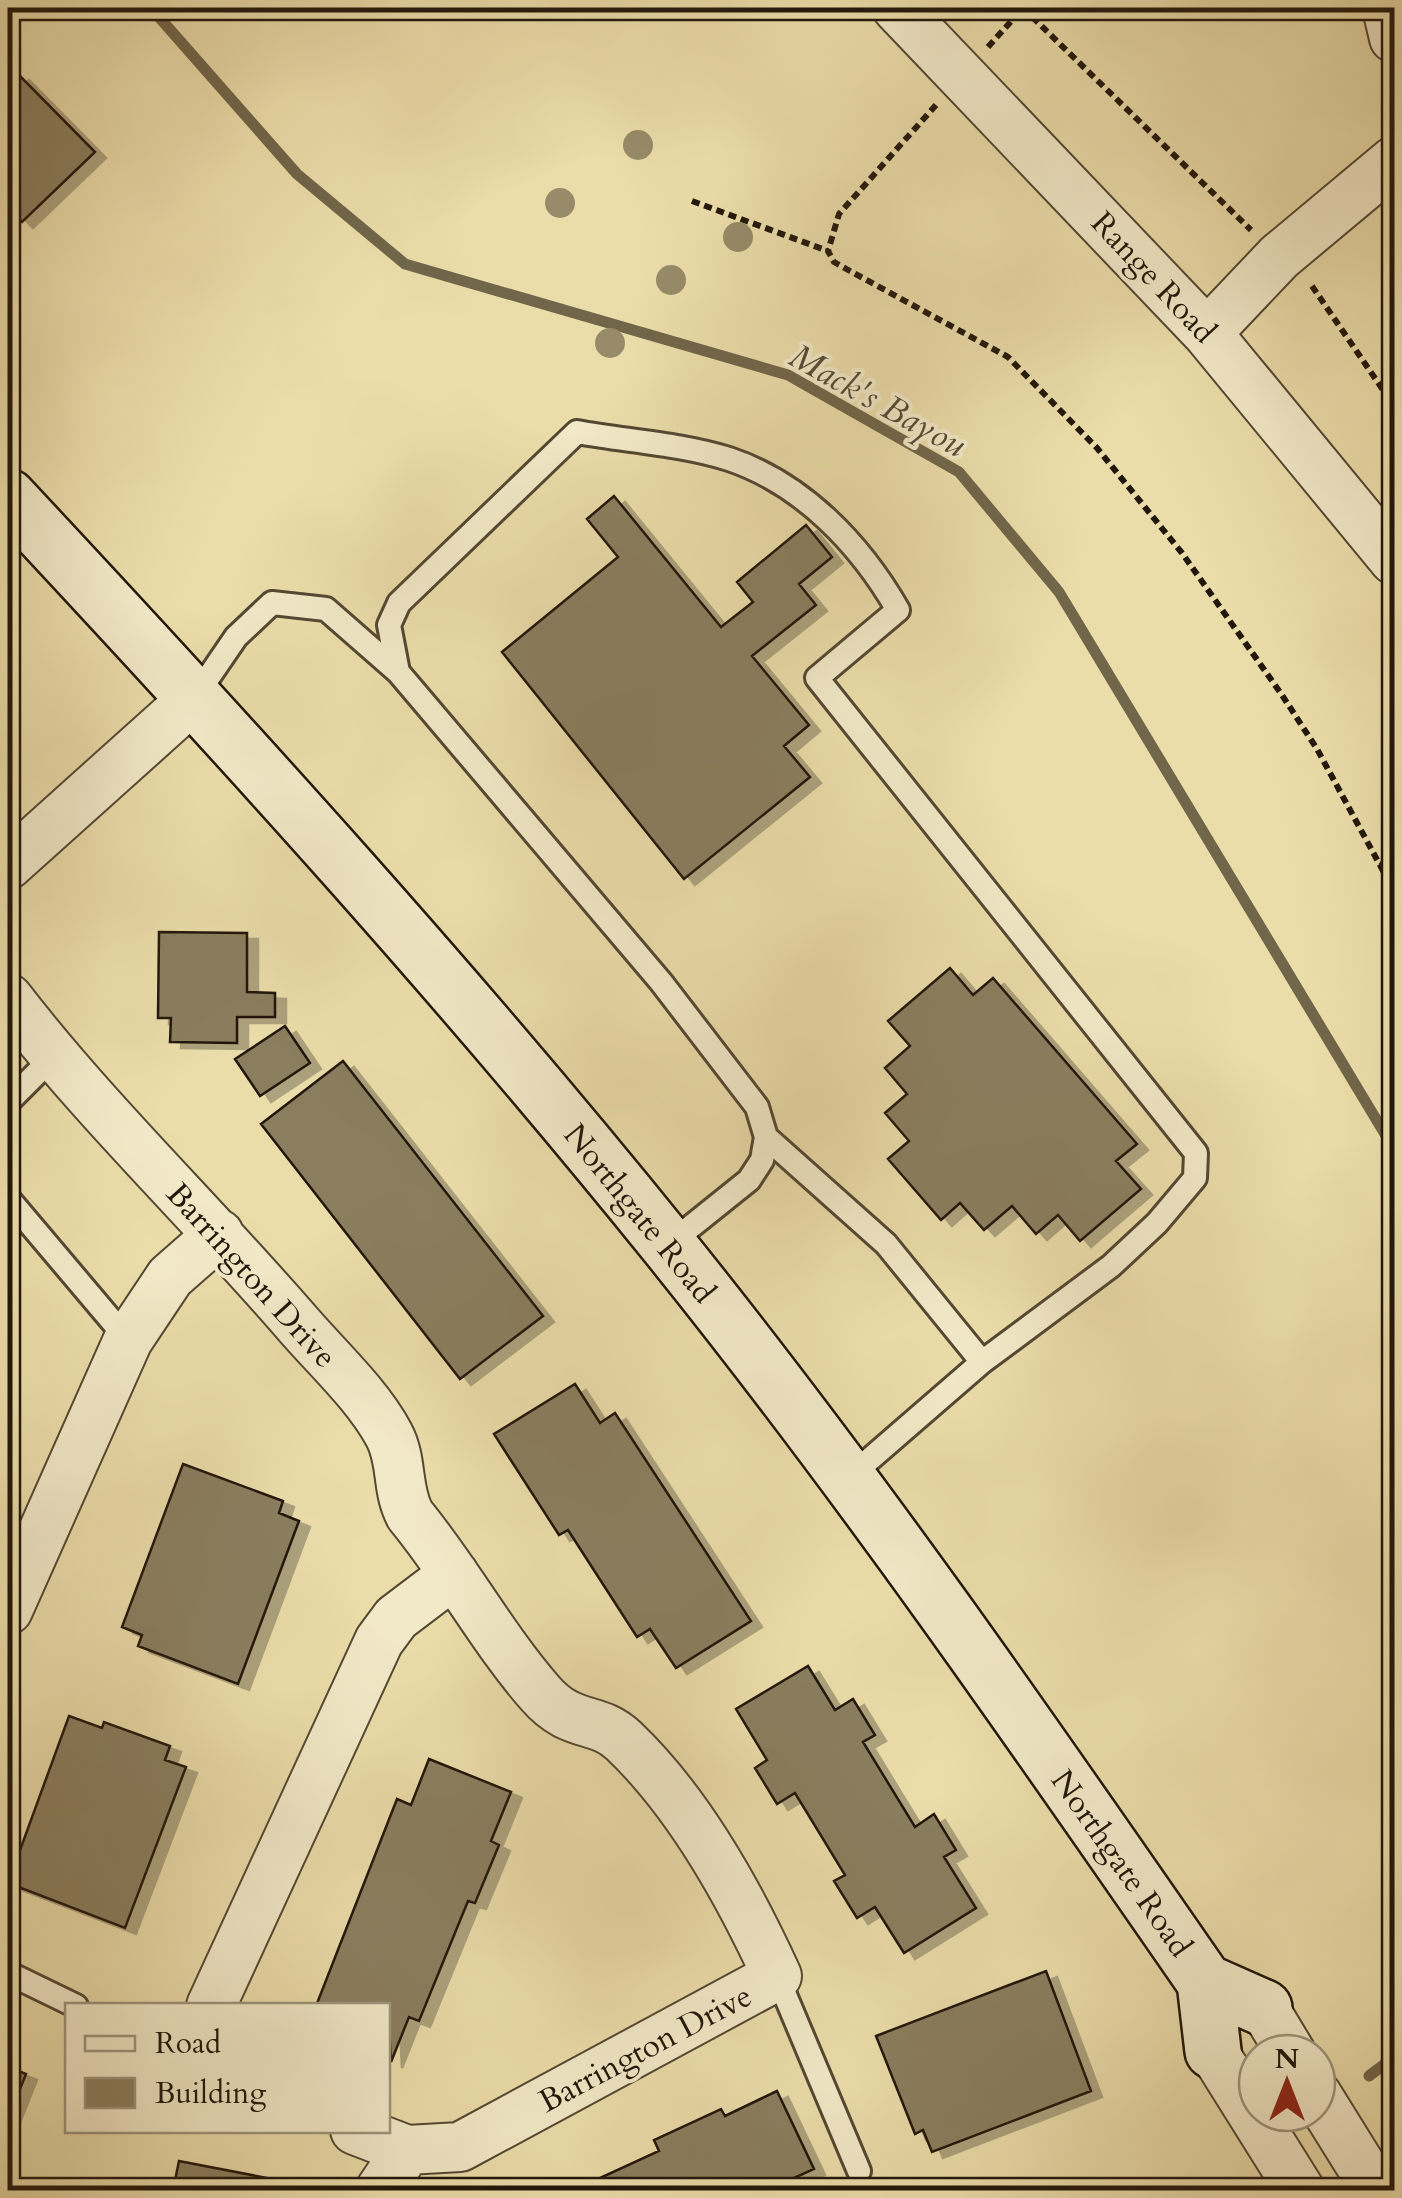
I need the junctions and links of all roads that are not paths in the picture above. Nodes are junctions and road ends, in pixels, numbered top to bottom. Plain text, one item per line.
1 (897, 8) edge
2 (1387, 8) edge
3 (1394, 38) edge
4 (1394, 161) edge
5 (1207, 333) junction
6 (8, 497) edge
7 (1394, 560) edge
8 (398, 672) junction
9 (195, 697) junction
10 (8, 865) edge
11 (8, 998) edge
12 (53, 1057) junction
13 (8, 1102) edge
14 (766, 1137) junction
15 (8, 1198) edge
16 (219, 1234) junction
17 (668, 1246) junction
18 (128, 1340) junction
19 (982, 1362) junction
20 (848, 1479) junction
21 (454, 1574) junction
22 (8, 1610) edge
23 (8, 1973) edge
24 (777, 1976) junction
25 (1205, 1982) junction
26 (70, 2003) edge
27 (212, 2003) edge
28 (1278, 2031) edge
29 (1213, 2051) joint
30 (1337, 2127) edge
31 (363, 2133) edge
32 (407, 2150) junction
33 (860, 2170) dead end
34 (380, 2190) edge
35 (1300, 2190) edge
36 (1376, 2190) edge

1 - 5 street, Range Road
2 - 3 street
4 - 5 street
5 - 7 street, Range Road
6 - 9 main road, Northgate Road
8 - 9 lane
8 - 14 lane
8 - 19 lane
9 - 10 street
9 - 17 main road, Northgate Road
11 - 12 street, Barrington Drive
12 - 13 lane
12 - 16 street, Barrington Drive
14 - 17 lane
14 - 19 lane
15 - 18 lane
16 - 18 street
16 - 21 street, Barrington Drive
17 - 20 main road, Northgate Road
18 - 22 street
19 - 20 lane
20 - 25 main road, Northgate Road
21 - 24 street, Barrington Drive
21 - 27 street
23 - 26 lane
24 - 32 street, Barrington Drive
24 - 33 lane
25 - 28 main road, Northgate Road
25 - 29 main road, Northgate Road
29 - 35 street
30 - 36 street
31 - 32 street, Barrington Drive
32 - 34 street

